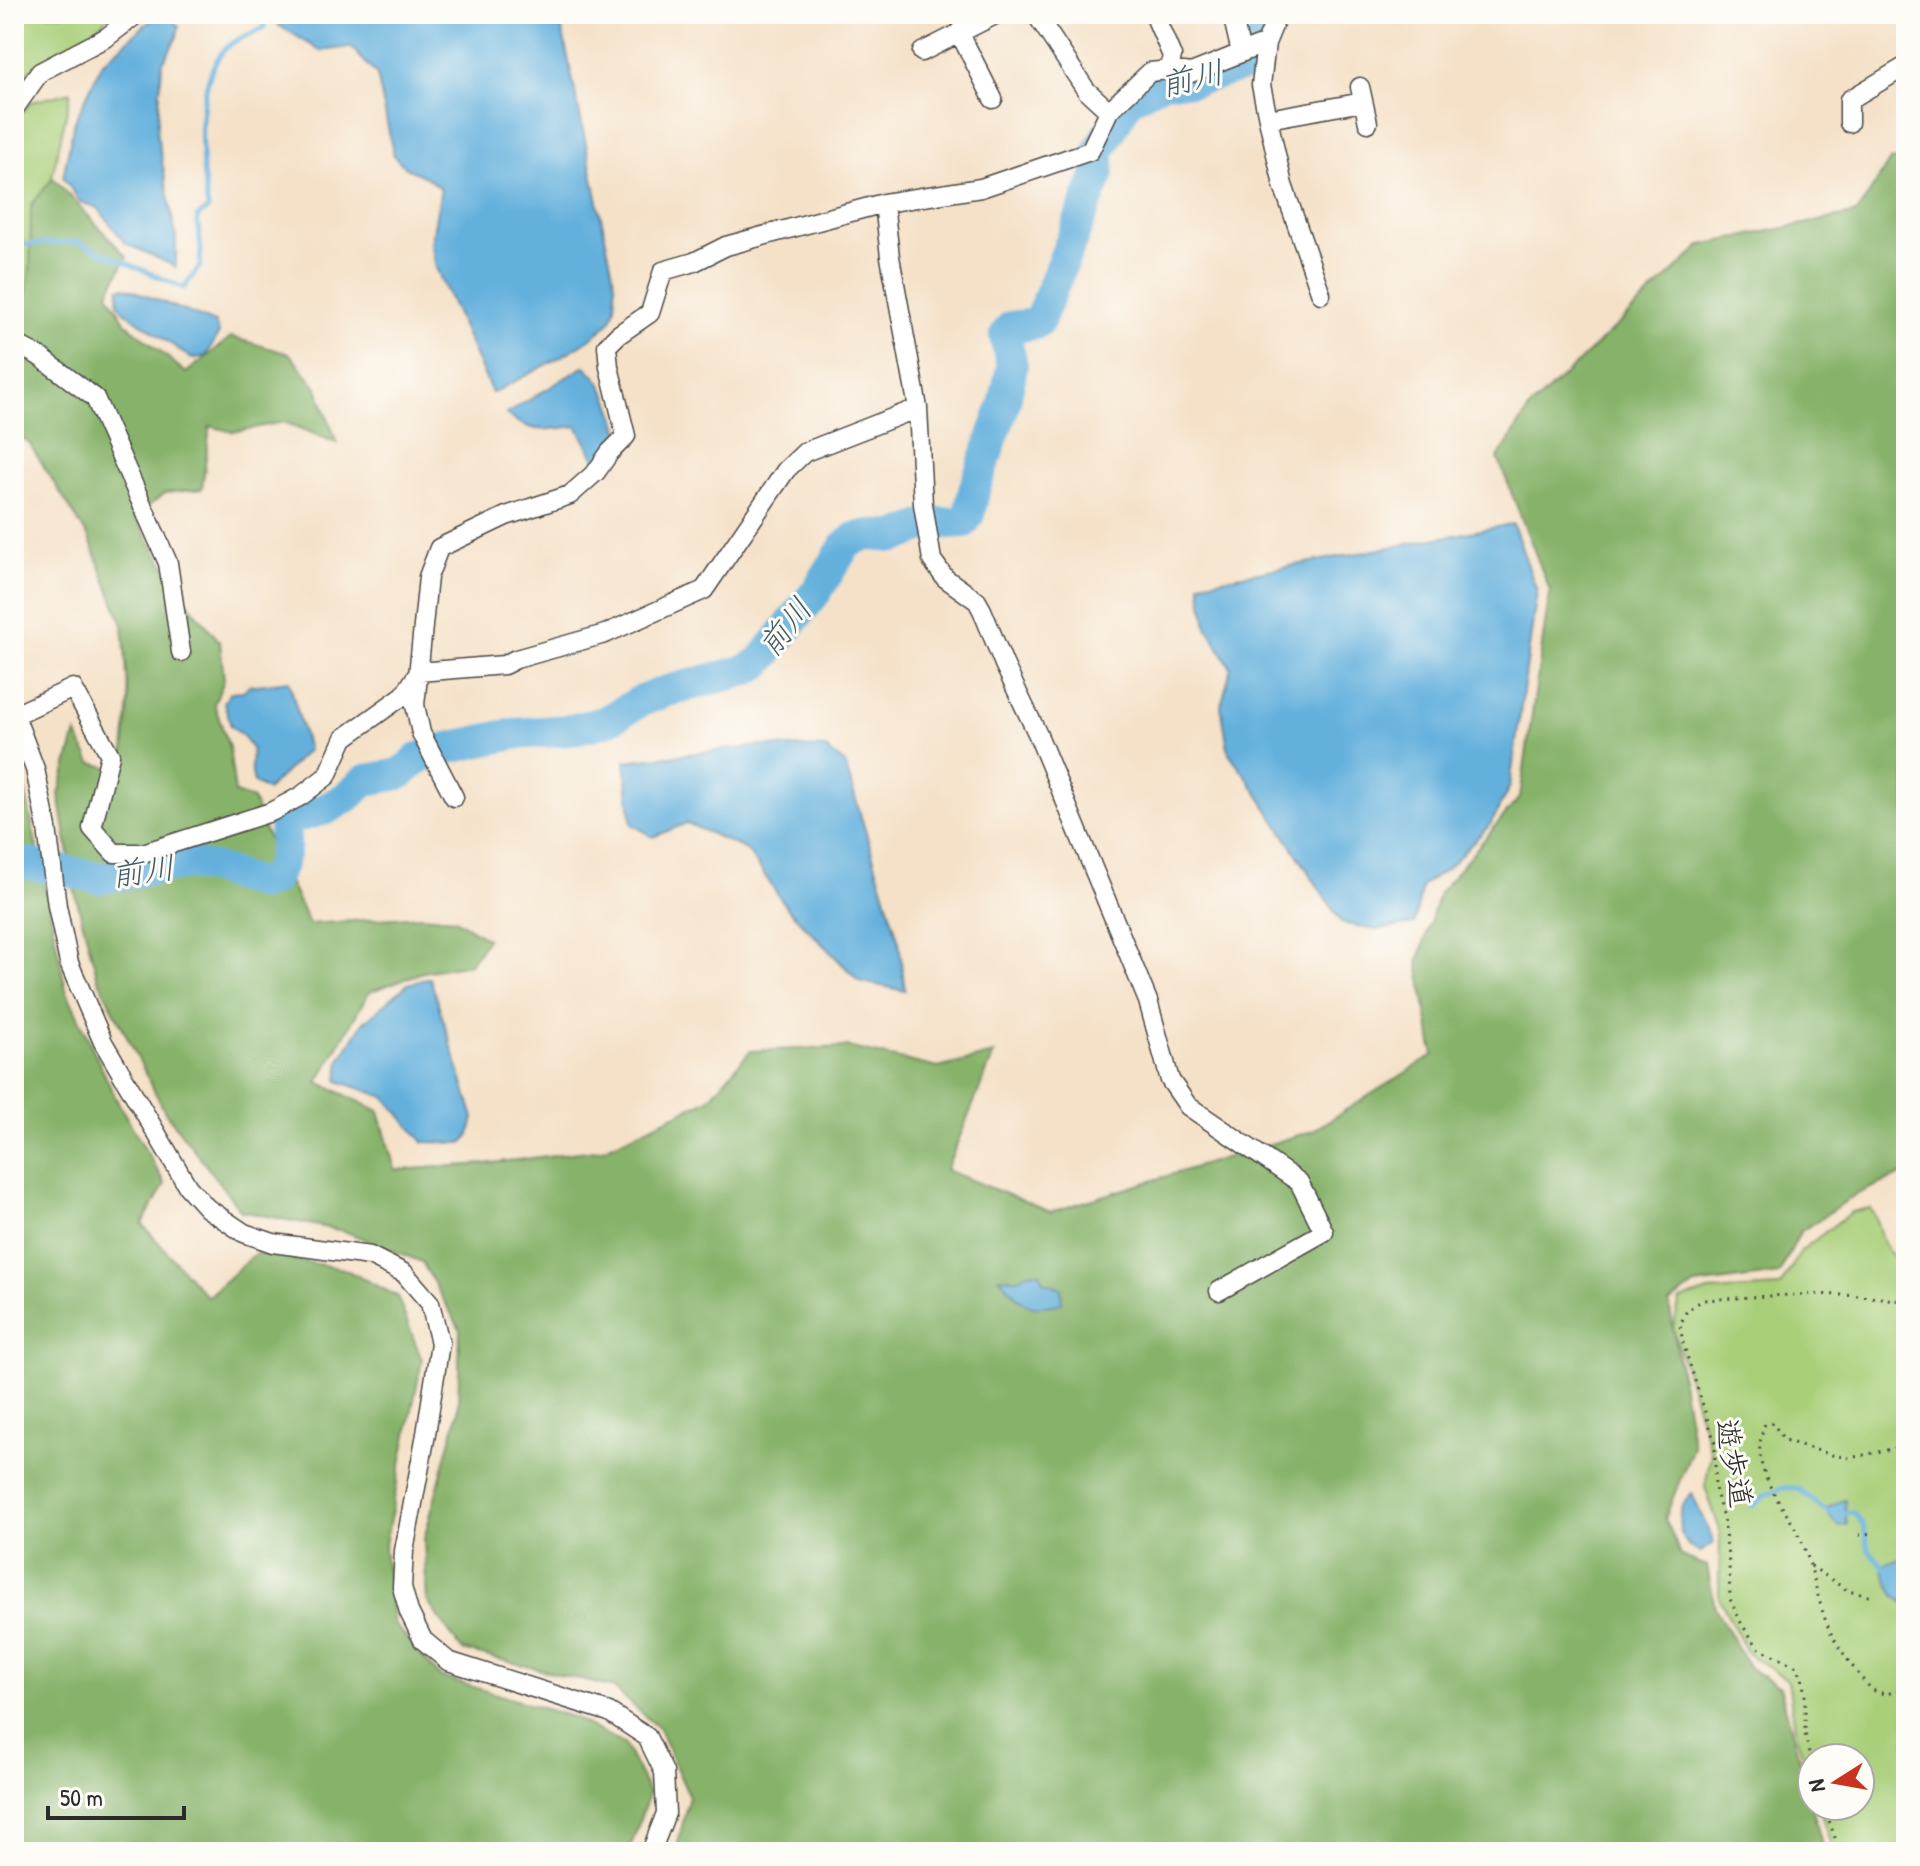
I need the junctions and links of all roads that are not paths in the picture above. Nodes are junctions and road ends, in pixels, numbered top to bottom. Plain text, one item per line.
1 (137, 14) edge
2 (997, 14) edge
3 (1036, 14) edge
4 (1154, 14) edge
5 (1232, 14) edge
6 (1278, 14) edge
7 (968, 24) edge
8 (1266, 43) junction
9 (922, 52) dead end
10 (1241, 53) junction
11 (1906, 66) edge
12 (1169, 70) junction
13 (993, 99) dead end
14 (14, 109) edge
15 (1109, 111) junction
16 (1268, 119) junction
17 (1368, 123) dead end
18 (1849, 123) dead end
19 (884, 203) junction
20 (1321, 294) dead end
21 (14, 343) edge
22 (918, 408) junction
23 (181, 652) dead end
24 (419, 672) junction
25 (15, 714) edge
26 (454, 797) dead end
27 (1219, 1291) dead end
28 (651, 1852) edge

1 - 14 street
2 - 7 street
3 - 15 street
4 - 12 street
5 - 10 street
6 - 8 street
7 - 9 street
7 - 13 street
8 - 10 street
8 - 16 street
10 - 12 street
11 - 18 street
12 - 15 street
15 - 19 street
16 - 17 street
16 - 20 street
19 - 22 street
19 - 24 street
21 - 23 street
22 - 24 street
22 - 27 street
24 - 25 street
24 - 26 street
25 - 28 street

